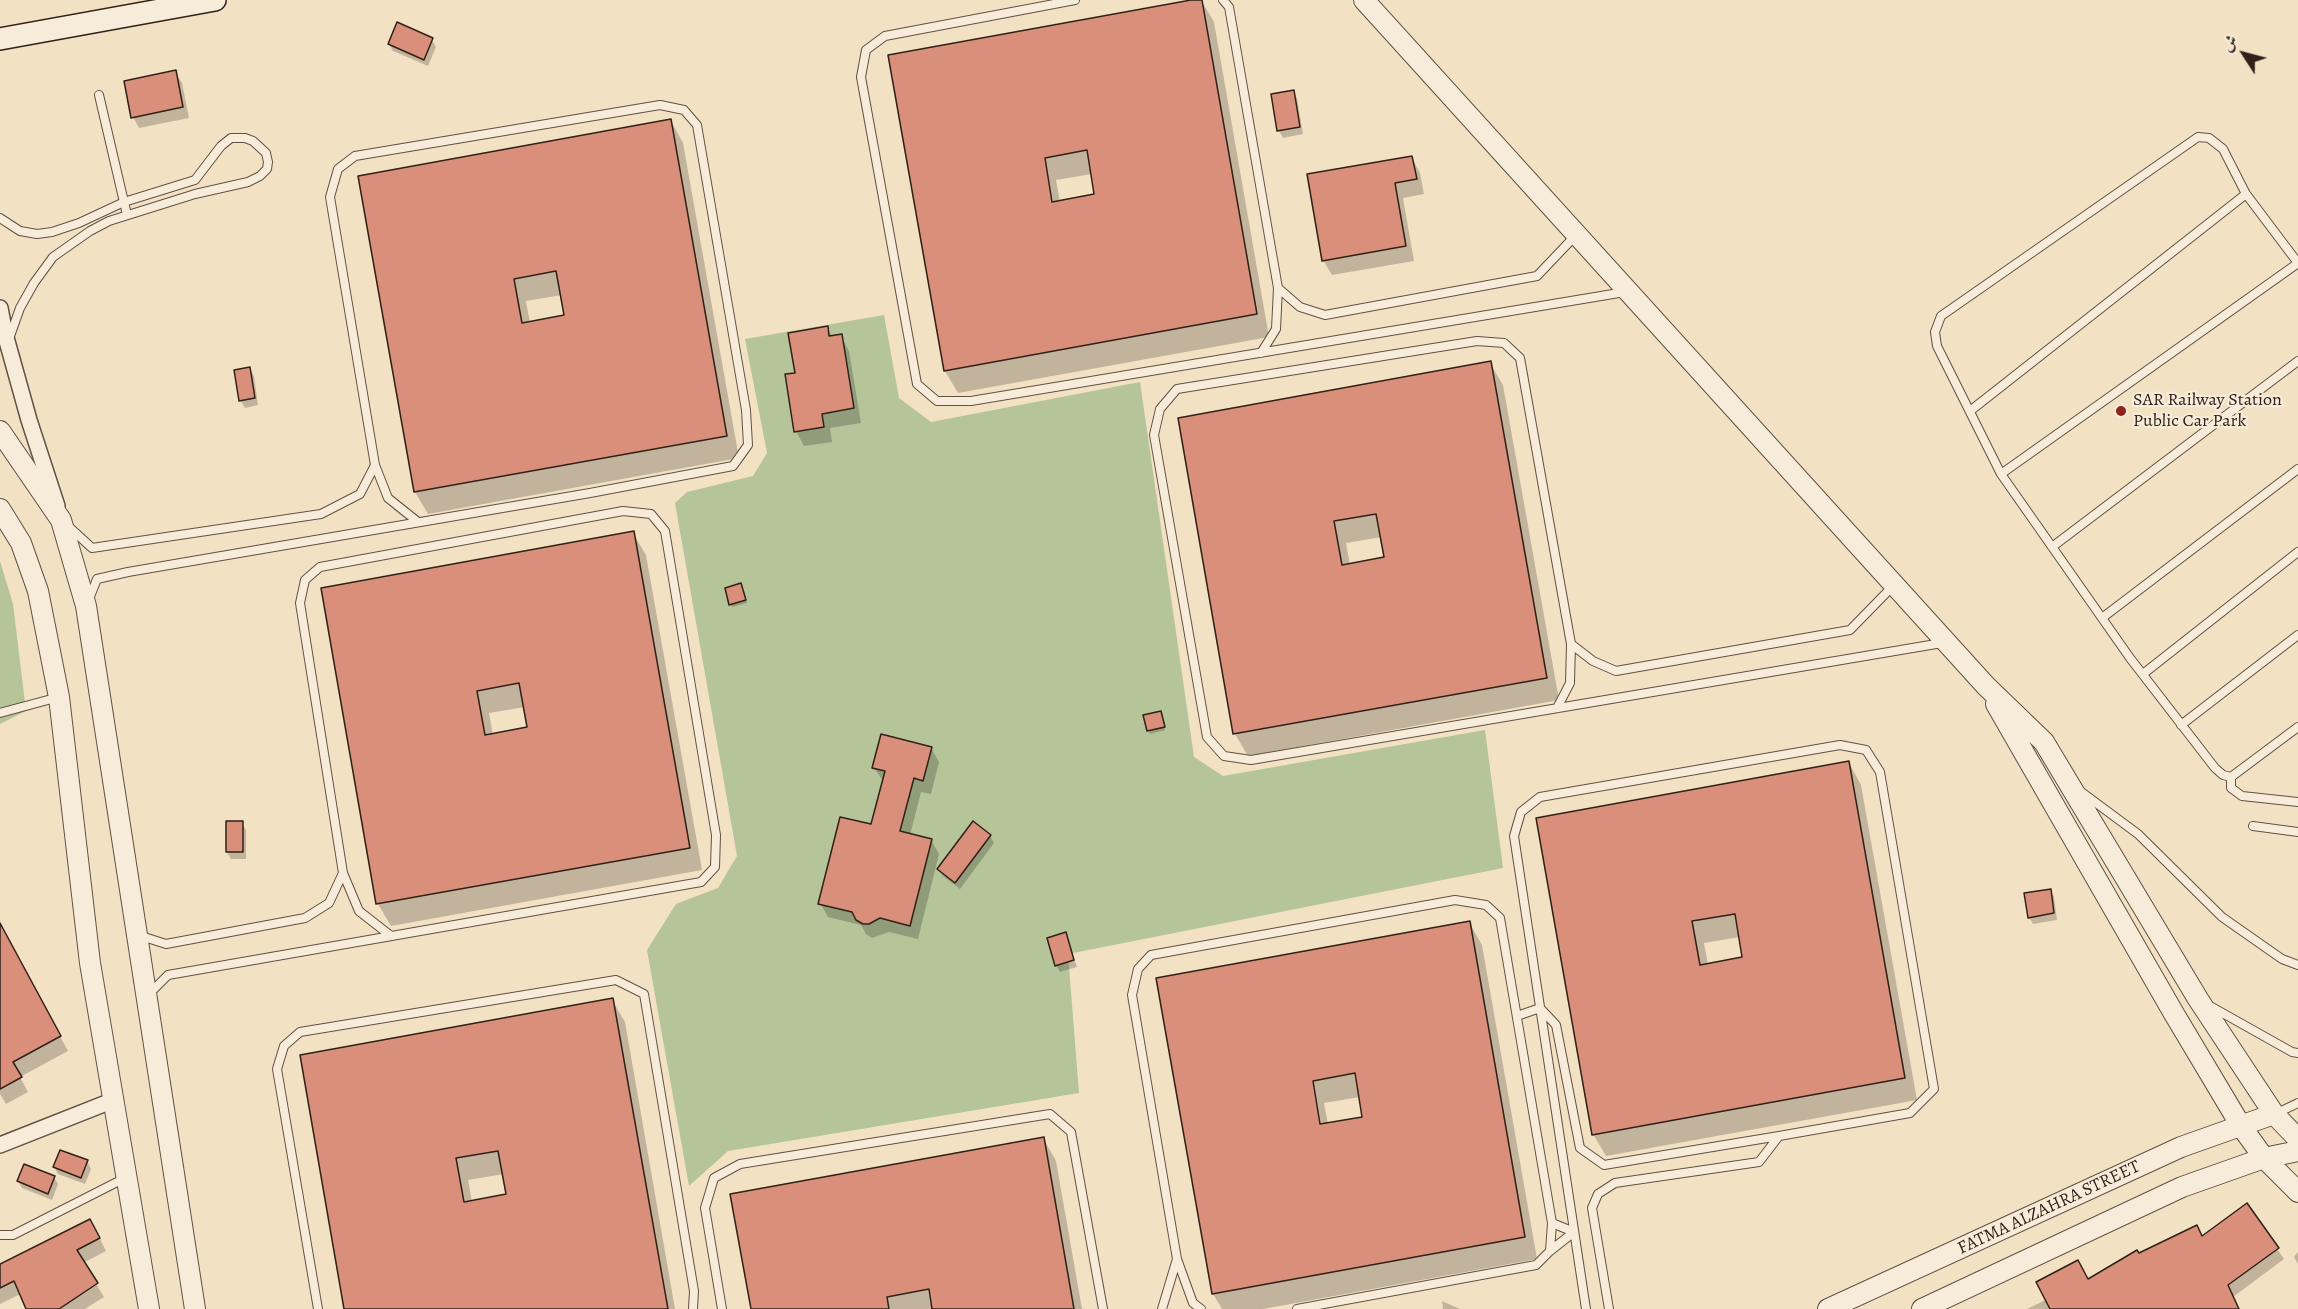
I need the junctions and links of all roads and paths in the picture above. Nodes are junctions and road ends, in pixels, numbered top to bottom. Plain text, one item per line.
1 (214, 0) edge
2 (1075, 0) edge
3 (1223, 0) edge
4 (1364, 0) edge
5 (3, 41) edge
6 (99, 95) dead end
7 (195, 180) junction
8 (200, 193) junction
9 (2246, 194) junction
10 (124, 202) junction
11 (127, 215) junction
12 (0, 218) edge
13 (1576, 235) junction
14 (2298, 263) edge
15 (1278, 288) junction
16 (1628, 291) junction
17 (0, 308) edge
18 (8, 343) junction
19 (1260, 353) junction
20 (2298, 361) edge
21 (1970, 411) junction
22 (0, 431) edge
23 (375, 465) junction
24 (2298, 469) edge
25 (2001, 474) junction
26 (0, 509) edge
27 (61, 520) junction
28 (418, 522) junction
29 (2052, 547) junction
30 (2298, 552) edge
31 (1894, 585) junction
32 (86, 606) junction
33 (2102, 618) junction
34 (2298, 635) edge
35 (1946, 642) junction
36 (1570, 644) junction
37 (2143, 674) junction
38 (1986, 686) junction
39 (59, 697) junction
40 (1557, 708) junction
41 (0, 713) edge
42 (2181, 725) junction
43 (2298, 727) edge
44 (2231, 777) junction
45 (2068, 781) junction
46 (2298, 802) edge
47 (2253, 826) dead end
48 (2298, 832) edge
49 (343, 873) junction
50 (137, 934) junction
51 (391, 936) junction
52 (2298, 964) edge
53 (147, 996) junction
54 (2198, 999) junction
55 (1540, 1008) junction
56 (1517, 1016) junction
57 (2298, 1053) edge
58 (114, 1100) junction
59 (2298, 1102) edge
60 (2274, 1114) junction
61 (2241, 1126) junction
62 (1779, 1136) junction
63 (2298, 1139) edge
64 (0, 1145) edge
65 (2298, 1151) edge
66 (2264, 1158) junction
67 (127, 1178) junction
68 (2298, 1192) edge
69 (1552, 1223) junction
70 (0, 1236) edge
71 (1550, 1251) junction
72 (1177, 1260) junction
73 (149, 1309) edge
74 (195, 1309) edge
75 (318, 1309) edge
76 (693, 1309) edge
77 (722, 1309) edge
78 (1103, 1309) edge
79 (1162, 1309) edge
80 (1201, 1309) edge
81 (1297, 1309) edge
82 (1586, 1309) edge
83 (1609, 1309) edge
84 (1828, 1309) edge
85 (1922, 1309) edge

1 - 5 main road
2 - 19 lane
3 - 15 lane
4 - 13 street
6 - 10 lane
7 - 8 lane
7 - 8 lane
7 - 10 lane
8 - 11 lane
9 - 14 lane
9 - 21 lane
9 - 21 lane
10 - 11 lane
10 - 12 lane
11 - 18 lane
13 - 15 lane
13 - 16 street
14 - 25 lane
15 - 19 lane
16 - 19 lane
16 - 31 street
17 - 18 street
18 - 27 street
20 - 29 lane
21 - 25 lane
22 - 27 street
23 - 27 lane
23 - 28 lane
23 - 28 lane
24 - 33 lane
25 - 29 lane
26 - 39 street
27 - 32 street
28 - 32 lane
29 - 33 lane
30 - 37 lane
31 - 35 street
31 - 36 lane
32 - 50 street
33 - 37 lane
34 - 42 lane
35 - 38 street
35 - 40 lane
36 - 40 lane
36 - 40 lane
37 - 42 lane
38 - 45 street
38 - 61 street
39 - 41 lane
39 - 58 street
42 - 44 lane
43 - 44 lane
44 - 46 lane
45 - 52 lane
45 - 54 street
47 - 48 lane
49 - 50 lane
49 - 51 lane
49 - 51 lane
50 - 53 street
51 - 53 lane
53 - 74 street
54 - 57 lane
54 - 60 street
55 - 56 lane
55 - 62 lane
55 - 62 lane
55 - 82 lane
56 - 69 lane
56 - 72 lane
58 - 64 street
58 - 67 street
59 - 60 lane
60 - 61 street, FATMA ALZAHRA STREET
60 - 63 street
61 - 66 street
61 - 84 street, FATMA ALZAHRA STREET
62 - 83 lane
65 - 66 street
66 - 68 street
66 - 85 street
67 - 70 lane
67 - 73 street
69 - 71 lane
69 - 71 lane
71 - 81 lane
72 - 79 lane
72 - 80 lane
75 - 76 lane
77 - 78 lane

